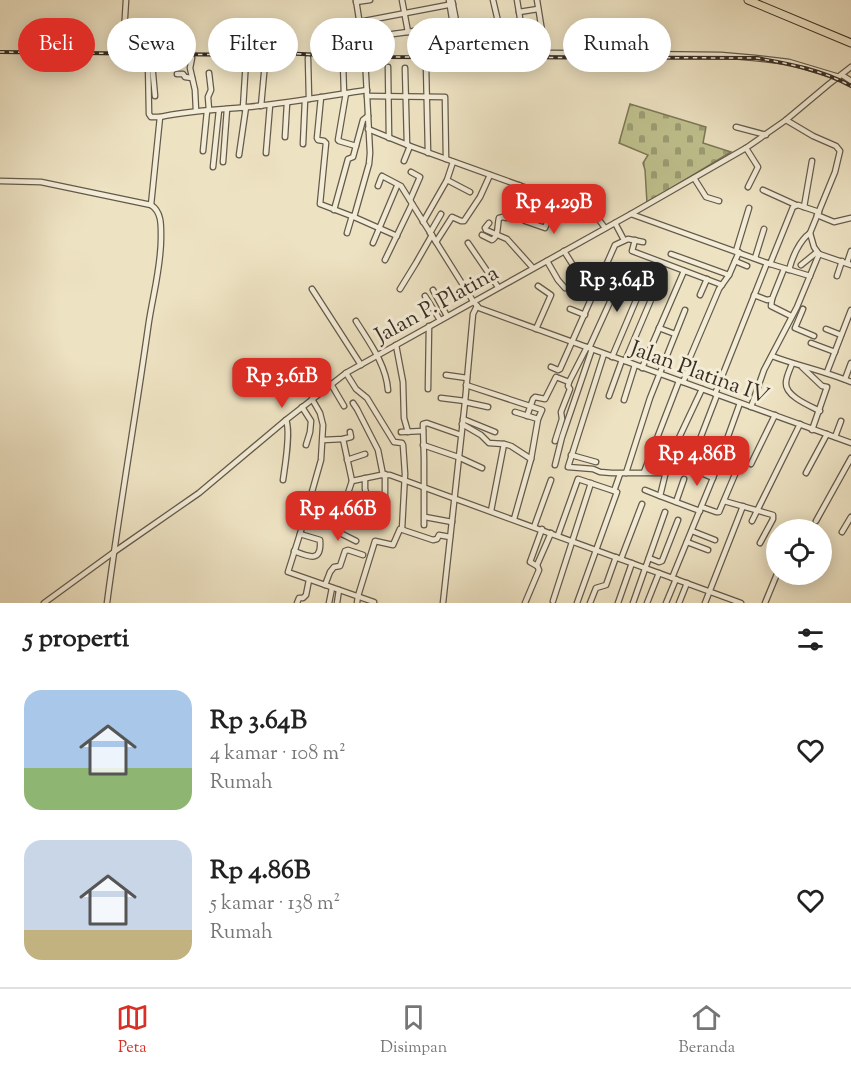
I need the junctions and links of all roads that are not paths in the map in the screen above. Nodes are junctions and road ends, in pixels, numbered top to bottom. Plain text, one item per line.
1 (126, 0) edge
2 (370, 0) edge
3 (402, 0) edge
4 (492, 0) edge
5 (517, 0) edge
6 (537, 0) edge
7 (748, 0) edge
8 (759, 0) edge
9 (356, 1) edge
10 (451, 2) edge
11 (538, 9) junction
12 (519, 12) junction
13 (404, 13) junction
14 (125, 18) edge
15 (358, 18) edge
16 (379, 18) edge
17 (452, 18) edge
18 (455, 18) edge
19 (496, 18) edge
20 (520, 18) edge
21 (539, 18) edge
22 (407, 27) edge
23 (851, 41) edge
24 (551, 53) edge
25 (308, 58) dead end
26 (851, 67) edge
27 (405, 68) dead end
28 (191, 72) edge
29 (246, 72) edge
30 (264, 72) edge
31 (344, 72) edge
32 (366, 72) edge
33 (388, 72) edge
34 (426, 72) edge
35 (209, 73) dead end
36 (177, 74) dead end
37 (840, 76) junction
38 (192, 78) junction
39 (851, 81) edge
40 (367, 90) junction
41 (345, 93) junction
42 (155, 96) dead end
43 (367, 96) junction
44 (388, 96) junction
45 (321, 97) junction
46 (407, 97) junction
47 (427, 98) junction
48 (307, 100) junction
49 (287, 103) junction
50 (270, 105) junction
51 (261, 106) junction
52 (244, 108) junction
53 (227, 109) junction
54 (208, 110) junction
55 (219, 110) junction
56 (196, 111) junction
57 (368, 116) junction
58 (160, 117) junction
59 (786, 120) junction
60 (736, 127) dead end
61 (368, 129) junction
62 (766, 135) junction
63 (285, 137) dead end
64 (388, 138) junction
65 (303, 144) dead end
66 (356, 146) junction
67 (409, 146) junction
68 (746, 148) junction
69 (203, 151) dead end
70 (266, 153) dead end
71 (428, 153) junction
72 (239, 154) dead end
73 (446, 159) junction
74 (812, 161) dead end
75 (223, 162) dead end
76 (404, 162) dead end
77 (453, 162) junction
78 (213, 167) dead end
79 (411, 172) dead end
80 (490, 175) junction
81 (694, 178) junction
82 (447, 180) junction
83 (0, 181) edge
84 (378, 186) dead end
85 (397, 186) junction
86 (519, 186) junction
87 (748, 187) dead end
88 (763, 190) dead end
89 (470, 192) dead end
90 (556, 199) junction
91 (719, 201) dead end
92 (411, 202) junction
93 (151, 205) junction
94 (796, 205) junction
95 (804, 207) junction
96 (748, 208) dead end
97 (334, 210) junction
98 (818, 213) junction
99 (441, 214) dead end
100 (631, 214) junction
101 (353, 217) junction
102 (851, 218) edge
103 (423, 222) junction
104 (525, 222) dead end
105 (489, 223) dead end
106 (615, 223) junction
107 (379, 228) junction
108 (605, 228) junction
109 (764, 229) dead end
110 (347, 233) dead end
111 (810, 233) junction
112 (431, 234) junction
113 (497, 234) junction
114 (482, 235) dead end
115 (397, 236) junction
116 (624, 240) junction
117 (635, 240) junction
118 (436, 242) junction
119 (643, 242) dead end
120 (373, 243) dead end
121 (468, 243) dead end
122 (564, 251) junction
123 (851, 251) edge
124 (738, 252) junction
125 (818, 253) junction
126 (671, 254) dead end
127 (754, 258) junction
128 (385, 260) dead end
129 (547, 261) junction
130 (735, 261) junction
131 (768, 263) junction
132 (847, 263) edge
133 (801, 265) dead end
134 (705, 266) junction
135 (747, 266) dead end
136 (533, 268) junction
137 (625, 269) dead end
138 (786, 269) junction
139 (684, 271) junction
140 (648, 272) dead end
141 (729, 275) junction
142 (810, 276) junction
143 (837, 276) dead end
144 (581, 278) dead end
145 (704, 278) junction
146 (722, 285) junction
147 (538, 286) dead end
148 (498, 287) junction
149 (399, 288) dead end
150 (565, 288) dead end
151 (656, 288) dead end
152 (312, 289) dead end
153 (433, 290) dead end
154 (699, 295) dead end
155 (754, 295) junction
156 (425, 296) dead end
157 (772, 299) junction
158 (475, 304) junction
159 (570, 309) dead end
160 (803, 309) dead end
161 (685, 310) dead end
162 (851, 310) edge
163 (585, 315) junction
164 (447, 316) junction
165 (791, 316) junction
166 (440, 320) junction
167 (356, 321) dead end
168 (429, 326) junction
169 (659, 328) junction
170 (536, 329) junction
171 (826, 329) dead end
172 (675, 334) junction
173 (842, 335) junction
174 (814, 336) dead end
175 (572, 342) junction
176 (811, 343) dead end
177 (396, 345) junction
178 (589, 348) junction
179 (835, 352) junction
180 (604, 354) junction
181 (377, 355) junction
182 (772, 356) junction
183 (612, 357) junction
184 (623, 361) junction
185 (792, 363) junction
186 (851, 363) edge
187 (360, 365) junction
188 (635, 365) junction
189 (801, 366) junction
190 (551, 367) dead end
191 (642, 368) junction
192 (827, 372) junction
193 (346, 373) junction
194 (659, 374) junction
195 (446, 375) dead end
196 (467, 378) junction
197 (845, 379) junction
198 (569, 382) junction
199 (681, 382) junction
200 (851, 382) edge
201 (331, 384) junction
202 (466, 386) junction
203 (428, 389) dead end
204 (702, 389) junction
205 (388, 390) dead end
206 (716, 394) junction
207 (609, 396) dead end
208 (441, 398) dead end
209 (312, 399) junction
210 (624, 400) dead end
211 (465, 401) junction
212 (353, 403) dead end
213 (740, 404) junction
214 (344, 406) dead end
215 (530, 406) junction
216 (302, 407) junction
217 (488, 407) dead end
218 (751, 407) junction
219 (820, 411) junction
220 (515, 412) dead end
221 (774, 415) junction
222 (527, 416) junction
223 (538, 419) junction
224 (286, 420) junction
225 (841, 421) dead end
226 (463, 422) junction
227 (800, 424) junction
228 (812, 430) junction
229 (423, 431) junction
230 (350, 432) dead end
231 (401, 432) dead end
232 (408, 432) junction
233 (495, 432) dead end
234 (461, 435) junction
235 (827, 435) junction
236 (835, 437) junction
237 (700, 439) dead end
238 (323, 440) junction
239 (343, 440) junction
240 (555, 441) dead end
241 (851, 443) edge
242 (504, 444) junction
243 (306, 445) dead end
244 (423, 446) junction
245 (364, 454) dead end
246 (572, 455) junction
247 (458, 457) junction
248 (851, 458) edge
249 (531, 459) junction
250 (669, 459) junction
251 (347, 460) junction
252 (596, 462) dead end
253 (751, 464) dead end
254 (555, 465) dead end
255 (482, 468) dead end
256 (644, 472) junction
257 (665, 472) junction
258 (736, 472) dead end
259 (623, 473) junction
260 (806, 473) dead end
261 (384, 475) junction
262 (365, 478) junction
263 (713, 478) junction
264 (684, 479) dead end
265 (283, 480) dead end
266 (405, 480) junction
267 (551, 480) dead end
268 (352, 481) junction
269 (591, 483) junction
270 (424, 488) junction
271 (645, 490) dead end
272 (614, 491) junction
273 (660, 496) junction
274 (454, 498) junction
275 (724, 501) junction
276 (676, 502) junction
277 (642, 504) dead end
278 (308, 506) junction
279 (743, 506) junction
280 (701, 509) junction
281 (758, 509) junction
282 (325, 511) dead end
283 (491, 511) junction
284 (665, 512) dead end
285 (385, 517) dead end
286 (425, 517) junction
287 (851, 517) edge
288 (514, 519) junction
289 (817, 519) edge
290 (678, 520) dead end
291 (752, 521) dead end
292 (362, 522) dead end
293 (452, 522) junction
294 (424, 525) dead end
295 (534, 527) junction
296 (402, 529) junction
297 (542, 530) junction
298 (692, 531) junction
299 (843, 532) dead end
300 (551, 533) junction
301 (300, 534) junction
302 (558, 535) junction
303 (450, 537) junction
304 (572, 540) junction
305 (715, 540) dead end
306 (356, 541) dead end
307 (687, 542) junction
308 (759, 543) dead end
309 (595, 550) junction
310 (708, 550) dead end
311 (294, 551) junction
312 (114, 552) junction
313 (363, 555) dead end
314 (619, 558) junction
315 (649, 558) junction
316 (632, 562) junction
317 (537, 566) junction
318 (645, 567) junction
319 (659, 573) junction
320 (674, 579) junction
321 (309, 580) junction
322 (687, 583) junction
323 (325, 585) junction
324 (772, 585) edge
325 (332, 588) junction
326 (339, 590) junction
327 (710, 591) junction
328 (358, 596) junction
329 (553, 601) dead end
330 (374, 602) edge
331 (578, 602) edge
332 (733, 602) edge
333 (44, 603) edge
334 (107, 603) edge
335 (297, 603) edge
336 (329, 603) edge
337 (338, 603) edge
338 (357, 603) edge
339 (443, 603) edge
340 (525, 603) edge
341 (584, 603) edge
342 (590, 603) edge
343 (618, 603) edge
344 (633, 603) edge
345 (647, 603) edge
346 (666, 603) edge
347 (679, 603) edge
348 (705, 603) edge
349 (741, 603) edge
350 (765, 603) edge

1 - 14 street
2 - 9 street
3 - 13 street
4 - 19 street
5 - 12 street
6 - 11 street
7 - 23 highway
8 - 23 highway
9 - 15 street
10 - 13 street
10 - 17 street
10 - 18 street
11 - 12 street
11 - 21 street
12 - 20 street
13 - 16 street
13 - 22 street
24 - 37 street
25 - 48 street
26 - 37 street, Jalan P. Platina
27 - 46 street
28 - 38 street
29 - 52 street
30 - 51 street
31 - 41 street
32 - 40 street
33 - 44 street
34 - 47 street
35 - 54 street
36 - 38 street
37 - 39 street
37 - 59 street, Jalan P. Platina
38 - 56 street
40 - 41 street
40 - 43 street
41 - 45 street
41 - 66 street
42 - 58 street
43 - 44 street
43 - 57 street
44 - 46 street
44 - 64 street
45 - 48 street
45 - 97 street
46 - 47 street
46 - 67 street
47 - 71 street
47 - 73 street
48 - 49 street
48 - 65 street
49 - 50 street
49 - 63 street
50 - 51 street
50 - 70 street
51 - 52 street
52 - 53 street
52 - 72 street
53 - 55 street
53 - 75 street
54 - 55 street
54 - 56 street
54 - 69 street
55 - 78 street
56 - 58 street
57 - 61 street
57 - 66 street
58 - 93 street
59 - 62 street, Jalan P. Platina
59 - 98 street
60 - 62 street
61 - 64 street
61 - 101 street
62 - 68 street, Jalan P. Platina
64 - 67 street
66 - 97 street
67 - 71 street
67 - 76 street
68 - 81 street, Jalan P. Platina
68 - 87 street
71 - 73 street
73 - 77 street
74 - 95 street
77 - 80 street
77 - 82 street
79 - 92 street
80 - 86 street
80 - 118 street
81 - 91 street
81 - 100 street, Jalan P. Platina
82 - 89 street
82 - 103 street
83 - 93 street
84 - 85 street
85 - 92 street
85 - 107 street
86 - 90 street
86 - 113 street
88 - 94 street
90 - 104 street
90 - 108 street
92 - 103 street
92 - 115 street
93 - 312 street
94 - 95 street
94 - 131 street
95 - 98 street
96 - 124 street
97 - 101 street
98 - 102 street
98 - 111 street
99 - 112 street
100 - 106 street, Jalan P. Platina
100 - 124 street
101 - 107 street
101 - 110 street
103 - 112 street
105 - 113 street
106 - 108 street, Jalan P. Platina
106 - 116 street
107 - 115 street
107 - 120 street
108 - 122 street, Jalan P. Platina
109 - 127 street
111 - 125 street
111 - 138 street
112 - 118 street
112 - 149 street
113 - 114 street
113 - 136 street
115 - 128 street
116 - 117 street
116 - 163 street
117 - 119 street
117 - 139 street
118 - 158 street
121 - 148 street
122 - 129 street, Jalan P. Platina
122 - 144 street
123 - 132 street
124 - 127 street
124 - 130 street
125 - 132 street
125 - 133 street
125 - 142 street
126 - 134 street
127 - 131 street
129 - 136 street, Jalan P. Platina
129 - 150 street
130 - 135 street
130 - 141 street
131 - 138 street
131 - 155 street
132 - 143 street
134 - 141 street
134 - 145 street
136 - 148 street, Jalan P. Platina
137 - 178 street
138 - 142 street
138 - 157 street
139 - 145 street
139 - 169 street
140 - 183 street
141 - 146 street
142 - 165 street
145 - 146 street
145 - 154 street
146 - 199 street
147 - 170 street
148 - 158 street, Jalan P. Platina
151 - 184 street
152 - 187 street
153 - 164 street
155 - 157 street
155 - 206 street
156 - 166 street
157 - 165 street
158 - 164 street, Jalan P. Platina
158 - 170 street, Jalan Platina IV
158 - 196 street
159 - 163 street
160 - 174 street
161 - 172 street
162 - 173 street
163 - 175 street
164 - 166 street, Jalan P. Platina
165 - 182 street
166 - 168 street, Jalan P. Platina
167 - 181 street
168 - 177 street, Jalan P. Platina
168 - 203 street
169 - 172 street
169 - 191 street
170 - 175 street, Jalan Platina IV
171 - 173 street
172 - 194 street
173 - 179 street
175 - 178 street, Jalan Platina IV
175 - 190 street
176 - 179 street
177 - 181 street, Jalan P. Platina
177 - 232 street
178 - 180 street, Jalan Platina IV
178 - 198 street
178 - 254 street
179 - 192 street
180 - 183 street, Jalan Platina IV
180 - 246 street
181 - 187 street, Jalan P. Platina
181 - 205 street
182 - 185 street
182 - 218 street
183 - 184 street, Jalan Platina IV
184 - 188 street, Jalan Platina IV
184 - 207 street
185 - 189 street
185 - 219 street
186 - 197 street
187 - 193 street, Jalan P. Platina
188 - 191 street, Jalan Platina IV
188 - 210 street
189 - 192 street
189 - 219 street
191 - 194 street, Jalan Platina IV
192 - 197 street
193 - 201 street, Jalan P. Platina
193 - 266 street
194 - 199 street, Jalan Platina IV
194 - 259 street
195 - 196 street
196 - 202 street
197 - 200 street
198 - 215 street
198 - 240 street
199 - 204 street, Jalan Platina IV
199 - 256 street
201 - 209 street, Jalan P. Platina
201 - 214 street
202 - 211 street
202 - 215 street
204 - 206 street, Jalan Platina IV
204 - 250 street
206 - 213 street, Jalan Platina IV
206 - 237 street
208 - 211 street
209 - 216 street, Jalan P. Platina
209 - 238 street
211 - 217 street
211 - 226 street
212 - 261 street
213 - 218 street, Jalan Platina IV
213 - 263 street
215 - 222 street
215 - 223 street
216 - 224 street, Jalan P. Platina
216 - 243 street
218 - 221 street, Jalan Platina IV
219 - 228 street
220 - 222 street
221 - 227 street, Jalan Platina IV
221 - 253 street
222 - 223 street
223 - 249 street
224 - 265 street
224 - 312 street, Jalan P. Platina
225 - 236 street
226 - 233 street
226 - 234 street
226 - 242 street
227 - 228 street, Jalan Platina IV
227 - 281 street
228 - 235 street, Jalan Platina IV
229 - 232 street
229 - 234 street
229 - 244 street
230 - 239 street
231 - 232 street
234 - 247 street
235 - 236 street, Jalan Platina IV
235 - 260 street
236 - 241 street, Jalan Platina IV
238 - 239 street
238 - 278 street
239 - 251 street
242 - 249 street
242 - 283 street
244 - 247 street
244 - 270 street
245 - 251 street
246 - 252 street
246 - 259 street
247 - 255 street
247 - 274 street
248 - 289 street
249 - 288 street
250 - 257 street
250 - 263 street
251 - 268 street
256 - 257 street
256 - 259 street
257 - 273 street
258 - 275 street
259 - 272 street
261 - 262 street
261 - 266 street
261 - 285 street
262 - 268 street
262 - 292 street
263 - 280 street
264 - 276 street
266 - 270 street
266 - 296 street
267 - 295 street
268 - 306 street
269 - 272 street
269 - 302 street
269 - 304 street
270 - 274 street
270 - 286 street
271 - 273 street
272 - 309 street
273 - 276 street
274 - 283 street
274 - 293 street
275 - 279 street
275 - 280 street
276 - 280 street
277 - 314 street
278 - 282 street
278 - 301 street
279 - 281 street
279 - 327 street
280 - 298 street
281 - 291 street
281 - 308 street
283 - 288 street
284 - 315 street
286 - 293 street
286 - 294 street
287 - 299 street
288 - 295 street
290 - 315 street
293 - 303 street
295 - 297 street
296 - 303 street
296 - 328 street
297 - 300 street
297 - 317 street
298 - 305 street
298 - 307 street
300 - 302 street
300 - 317 street
301 - 311 street
301 - 311 street
302 - 304 street
303 - 339 street
304 - 309 street
304 - 329 street
307 - 310 street
307 - 320 street
309 - 314 street
309 - 331 street
311 - 321 street
312 - 333 street, Jalan P. Platina
312 - 334 street
313 - 323 street
314 - 316 street
314 - 342 street
315 - 318 street
316 - 318 street
316 - 343 street
317 - 340 street
318 - 319 street
318 - 344 street
319 - 320 street
319 - 345 street
320 - 322 street
320 - 346 street
321 - 323 street
321 - 335 street
322 - 327 street
322 - 347 street
323 - 325 street
324 - 350 street
325 - 326 street
325 - 336 street
326 - 328 street
326 - 337 street
327 - 332 street
327 - 348 street
328 - 330 street
328 - 338 street
331 - 341 street
332 - 349 street

